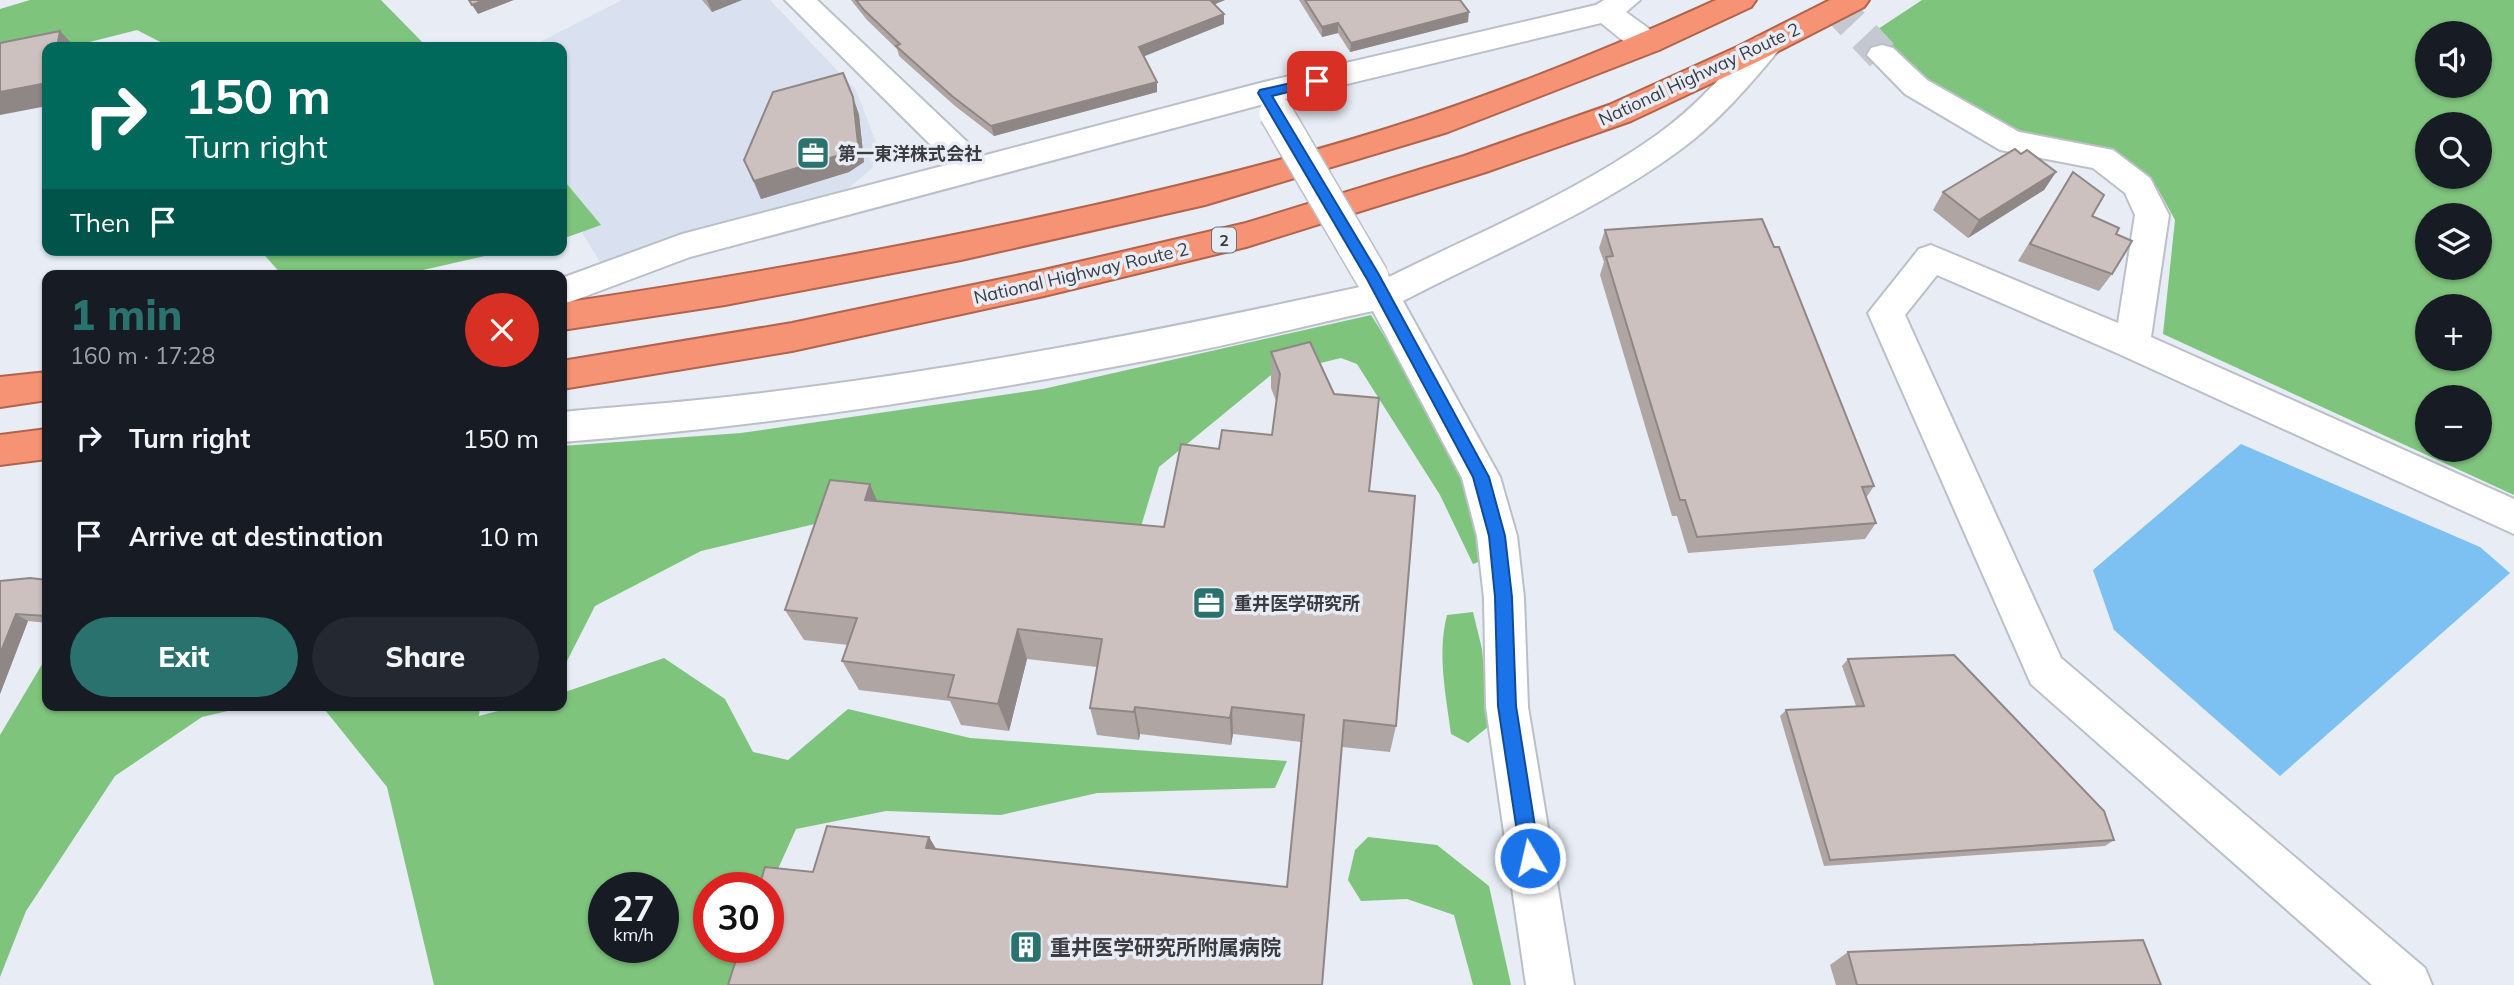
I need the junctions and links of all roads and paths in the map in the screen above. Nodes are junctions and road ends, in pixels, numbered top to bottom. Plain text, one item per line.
1 (800, 0) edge
2 (1741, 0) edge
3 (1854, 0) edge
4 (1616, 6) edge
5 (1648, 43) junction
6 (1767, 44) junction
7 (1882, 55) tunnel mouth
8 (1270, 103) junction
9 (976, 170) junction
10 (1378, 286) junction
11 (567, 290) edge
12 (567, 316) edge
13 (2132, 344) junction
14 (567, 374) edge
15 (42, 387) edge
16 (0, 393) edge
17 (567, 427) edge
18 (42, 445) edge
19 (0, 450) edge
20 (2514, 517) edge
21 (1550, 985) edge
22 (2409, 985) edge

1 - 9 street
2 - 5 highway
3 - 6 highway, National Highway Route 2 / 2
4 - 5 street
4 - 8 street
5 - 12 highway
6 - 10 street
6 - 14 highway, National Highway Route 2 / 2
7 - 13 street
8 - 9 street
8 - 10 street, bridge
9 - 11 street
10 - 17 street
10 - 21 street
13 - 20 street
13 - 22 street
15 - 16 highway
18 - 19 highway

